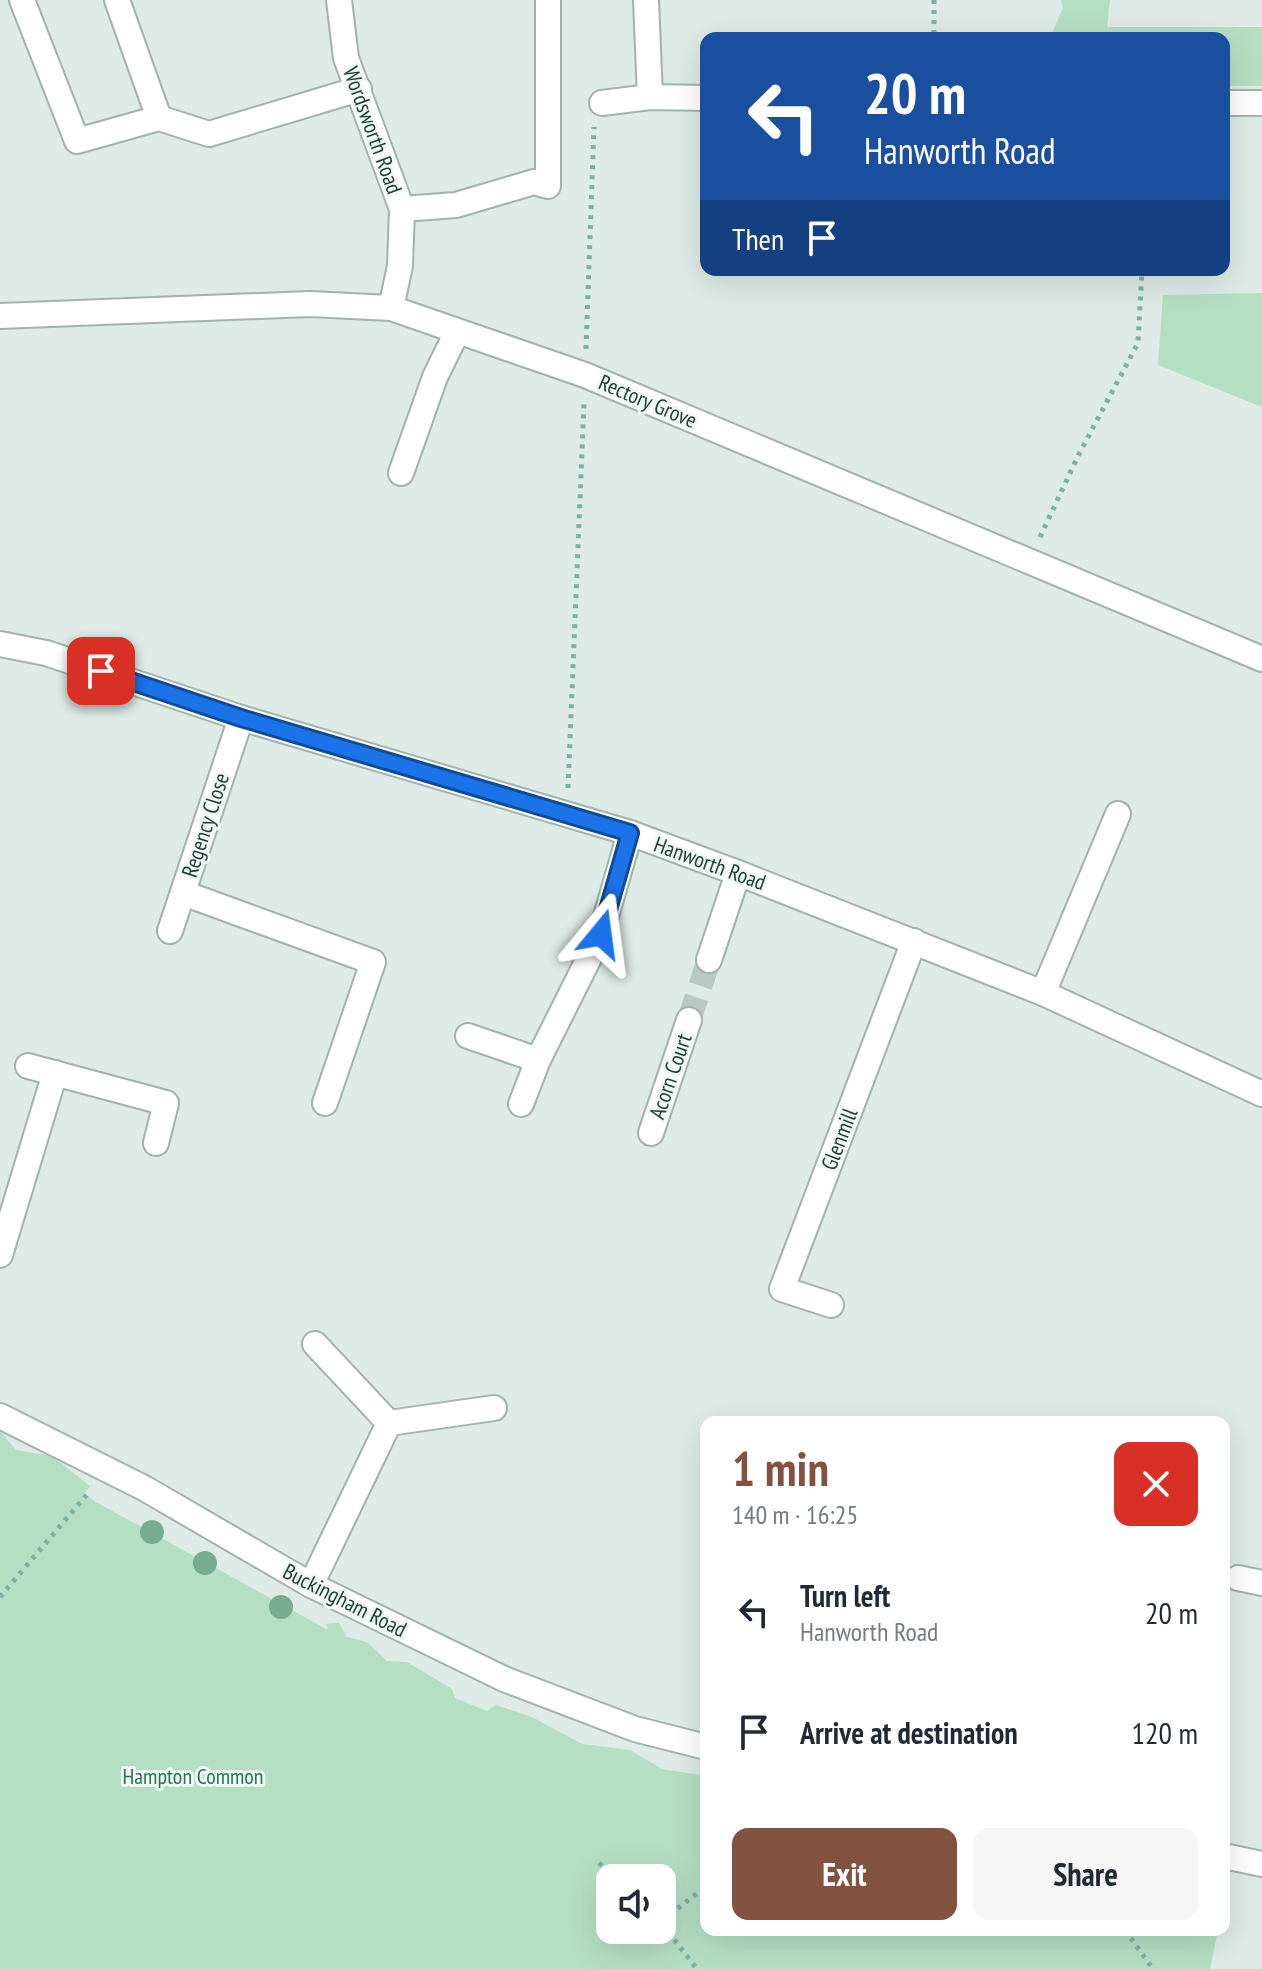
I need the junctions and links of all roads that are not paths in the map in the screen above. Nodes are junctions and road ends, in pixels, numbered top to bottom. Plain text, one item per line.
1 (22, 0) edge
2 (117, 0) edge
3 (339, 0) edge
4 (548, 0) edge
5 (646, 0) edge
6 (359, 89) junction
7 (650, 97) junction
8 (700, 98) edge
9 (602, 103) road end
10 (1230, 103) edge
11 (1262, 103) edge
12 (159, 118) junction
13 (402, 209) junction
14 (391, 308) junction
15 (0, 316) edge
16 (457, 332) junction
17 (401, 473) dead end
18 (0, 644) edge
19 (1262, 659) edge
20 (241, 718) junction
21 (1118, 814) dead end
22 (630, 833) junction
23 (738, 873) junction
24 (183, 893) junction
25 (170, 931) dead end
26 (914, 941) junction
27 (709, 960) tunnel mouth
28 (1043, 993) junction
29 (689, 1020) tunnel mouth
30 (468, 1036) dead end
31 (538, 1060) junction
32 (28, 1066) dead end
33 (55, 1073) junction
34 (1262, 1094) edge
35 (325, 1103) dead end
36 (521, 1104) dead end
37 (651, 1133) dead end
38 (156, 1143) dead end
39 (0, 1255) edge
40 (831, 1305) dead end
41 (315, 1344) dead end
42 (494, 1408) dead end
43 (0, 1416) edge
44 (389, 1423) junction
45 (1238, 1578) dead end
46 (1262, 1583) edge
47 (311, 1585) junction
48 (700, 1745) edge
49 (1230, 1857) edge
50 (1262, 1864) edge

1 - 12 street
2 - 12 street
3 - 6 street, Wordsworth Road
4 - 13 street
5 - 7 street
6 - 12 street
6 - 13 street, Wordsworth Road
7 - 8 street
7 - 9 street
10 - 11 street
13 - 14 street, Wordsworth Road
14 - 15 street, Rectory Grove
14 - 16 street, Rectory Grove
16 - 17 street
16 - 19 street, Rectory Grove
18 - 20 street, Hanworth Road
20 - 22 street, Hanworth Road
20 - 24 street, Regency Close
21 - 28 street
22 - 23 street, Hanworth Road
22 - 31 street
23 - 26 street, Hanworth Road
23 - 27 street
24 - 25 street, Regency Close
24 - 35 street
26 - 28 street, Hanworth Road
26 - 40 street, Glenmill
28 - 34 street, Hanworth Road
29 - 37 street, Acorn Court
30 - 31 street
31 - 36 street
32 - 33 street
33 - 38 street
33 - 39 street
41 - 44 street
42 - 44 street
43 - 47 street, Buckingham Road
44 - 47 street
45 - 46 street
47 - 48 street, Buckingham Road
49 - 50 street

